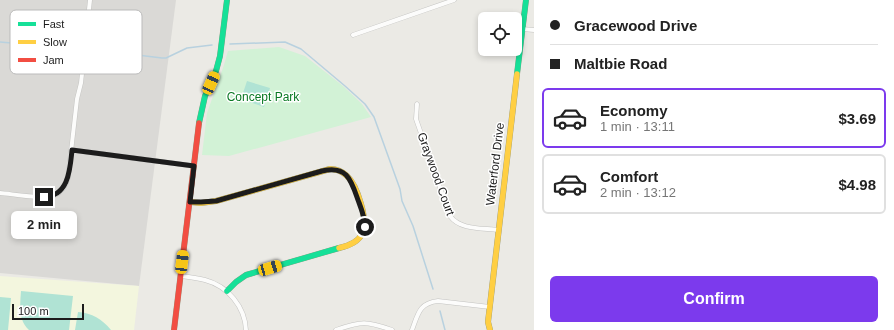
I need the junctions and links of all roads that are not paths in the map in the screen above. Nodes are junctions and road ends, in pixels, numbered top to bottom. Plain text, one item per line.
1 (90, 0) edge
2 (227, 0) edge
3 (454, 0) edge
4 (526, 0) edge
5 (89, 10) edge
6 (522, 29) joint
7 (534, 30) edge
8 (353, 34) dead end
9 (519, 56) edge
10 (82, 74) edge
11 (417, 104) dead end
12 (72, 150) junction
13 (194, 166) junction
14 (0, 193) edge
15 (190, 202) junction
16 (498, 230) junction
17 (181, 276) junction
18 (227, 292) junction
19 (490, 307) junction
20 (174, 330) edge
21 (246, 330) edge
22 (336, 330) edge
23 (392, 330) edge
24 (412, 330) edge
25 (490, 330) edge

1 - 5 street
2 - 13 street
3 - 8 street
4 - 6 street, Waterford Drive
6 - 7 street
9 - 16 street, Waterford Drive
10 - 12 street
11 - 16 street, Graywood Court
12 - 13 street
12 - 14 street
13 - 15 street
15 - 17 street
15 - 18 street
16 - 19 street, Waterford Drive
17 - 18 street
17 - 20 street
18 - 21 street
19 - 24 street
19 - 25 street, Waterford Drive
22 - 23 street

